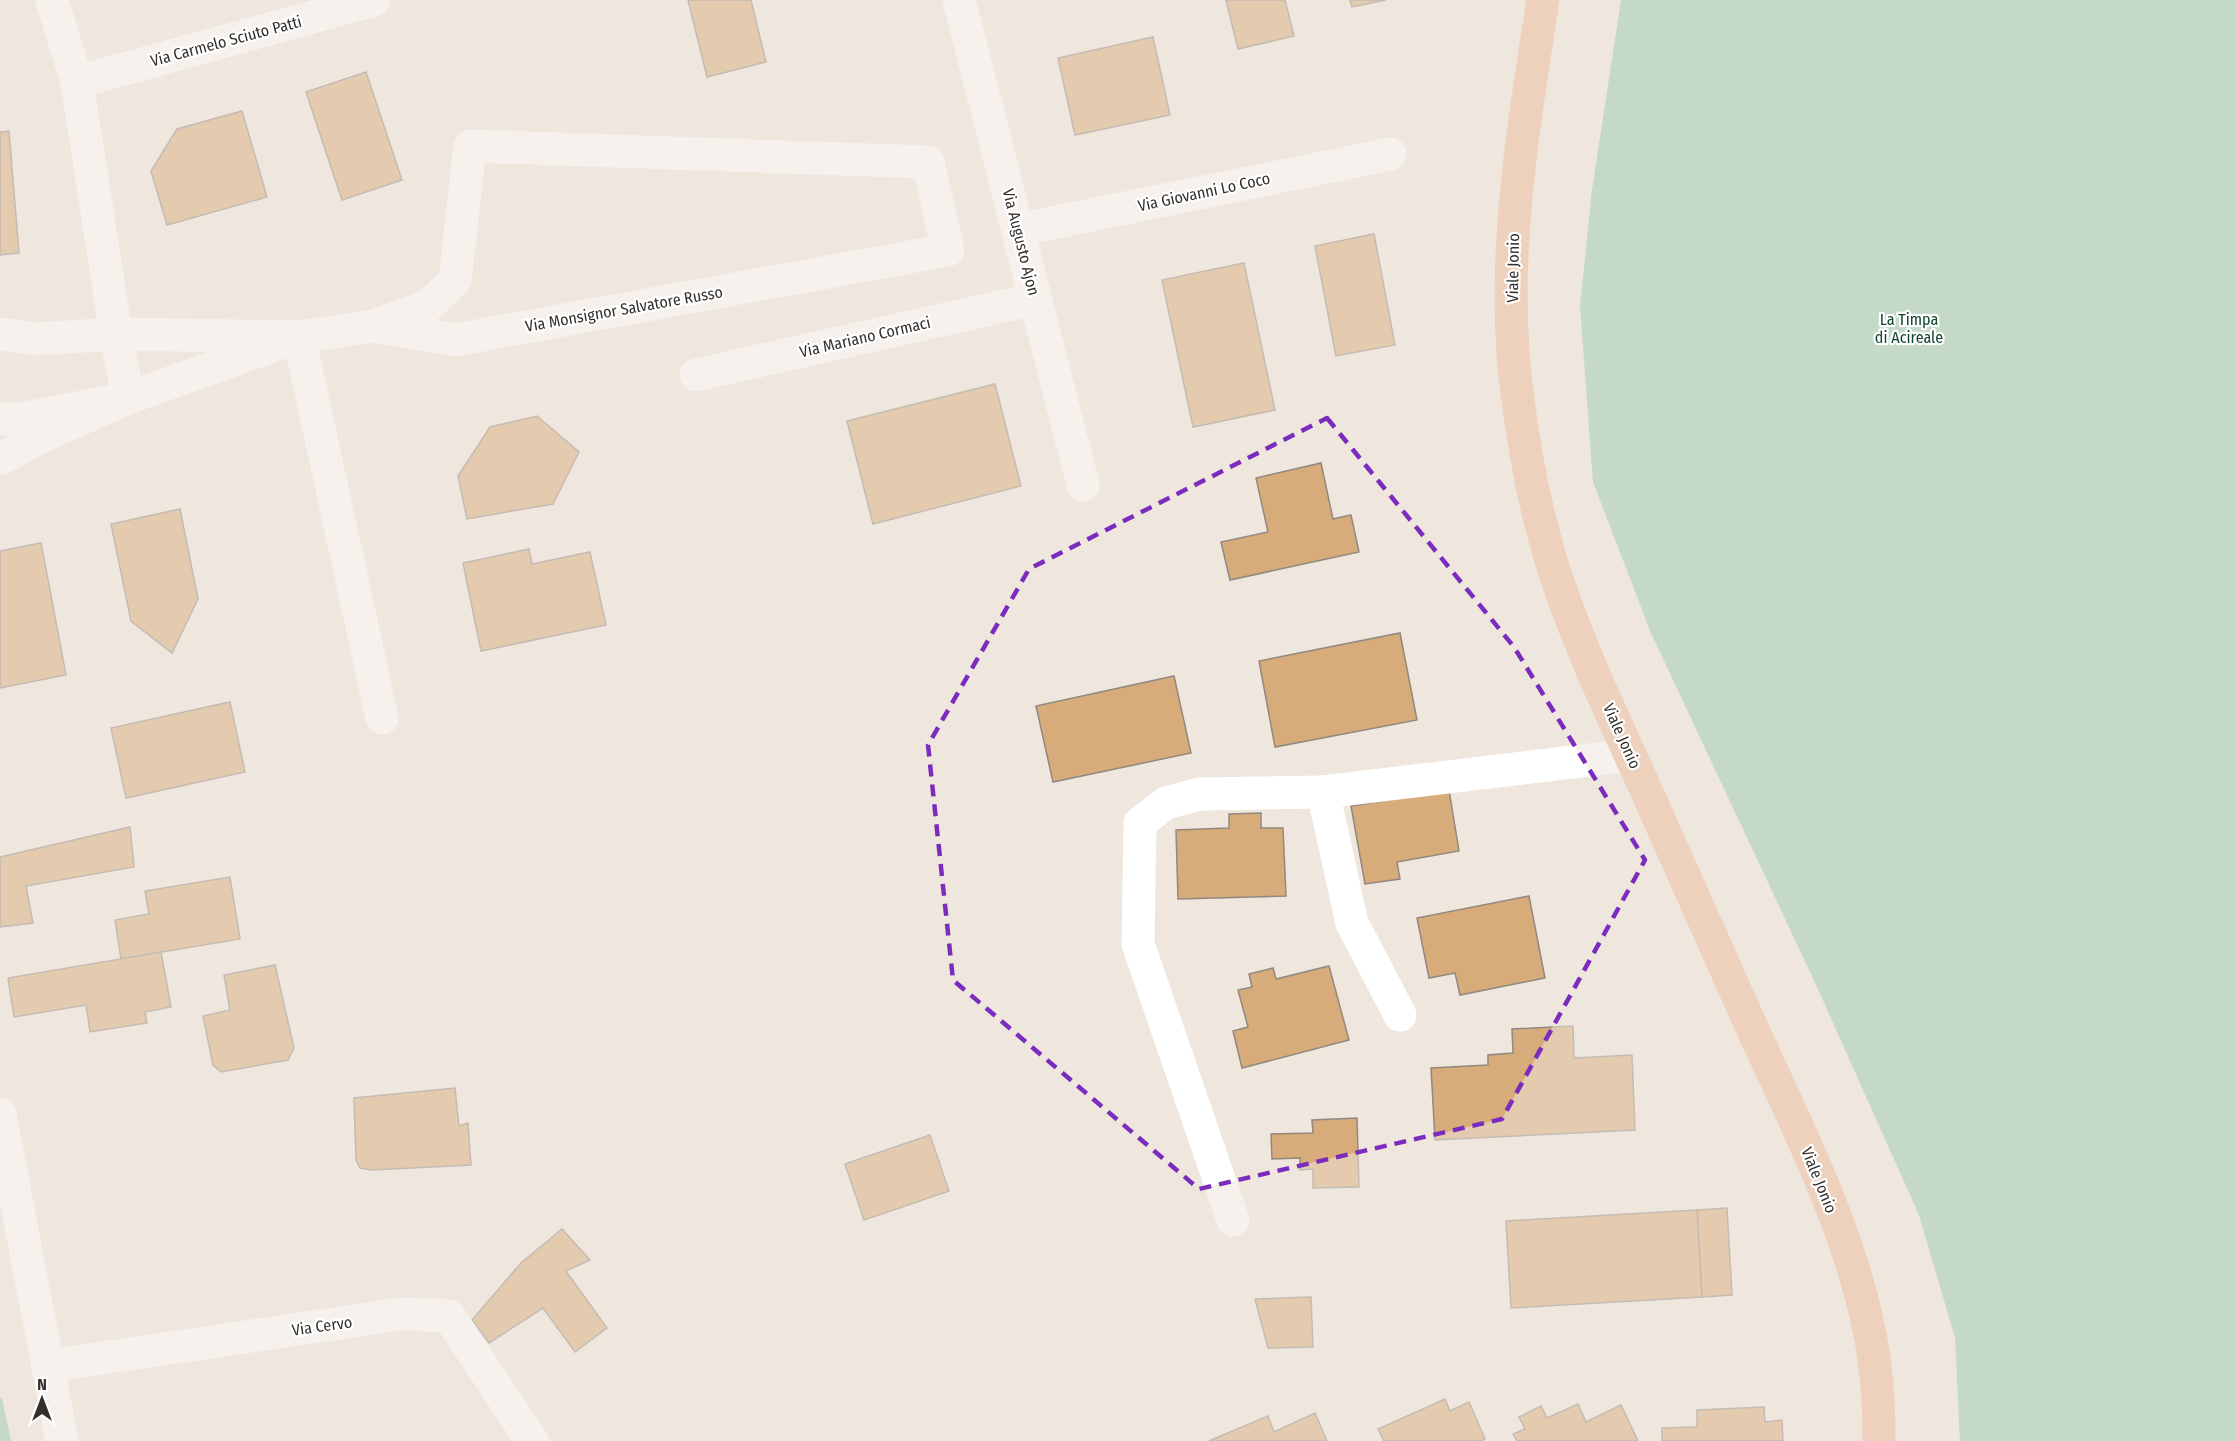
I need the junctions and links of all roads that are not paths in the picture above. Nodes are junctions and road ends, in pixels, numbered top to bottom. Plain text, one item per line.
1 (52, 0) edge
2 (374, 0) edge
3 (959, 0) edge
4 (1543, 0) edge
5 (77, 82) junction
6 (1390, 154) dead end
7 (1018, 230) junction
8 (1035, 299) junction
9 (373, 326) junction
10 (0, 334) edge
11 (116, 334) junction
12 (299, 337) junction
13 (37, 339) junction
14 (0, 344) edge
15 (696, 375) dead end
16 (128, 398) junction
17 (0, 418) edge
18 (0, 459) edge
19 (1083, 485) dead end
20 (382, 718) dead end
21 (1630, 755) junction
22 (1323, 792) junction
23 (1400, 1015) dead end
24 (0, 1114) edge
25 (1233, 1220) dead end
26 (48, 1366) junction
27 (62, 1441) edge
28 (532, 1441) edge
29 (1879, 1441) edge

1 - 5 street
2 - 5 street, Via Carmelo Sciuto Patti
3 - 7 street, Via Augusto Ajon
4 - 21 main road, Viale Jonio
5 - 11 street
6 - 7 street, Via Giovanni Lo Coco
7 - 8 street, Via Augusto Ajon
8 - 15 street, Via Mariano Cormaci
8 - 19 street, Via Augusto Ajon
9 - 9 street, Via Monsignor Salvatore Russo
9 - 12 street, Via Monsignor Salvatore Russo
10 - 13 street
11 - 12 street
11 - 13 street
11 - 16 street
12 - 16 street
12 - 20 street
13 - 14 street
16 - 17 street
16 - 18 street
21 - 22 street
21 - 29 main road, Viale Jonio
22 - 23 street
22 - 25 street
24 - 26 street
26 - 27 street
26 - 28 street, Via Cervo

